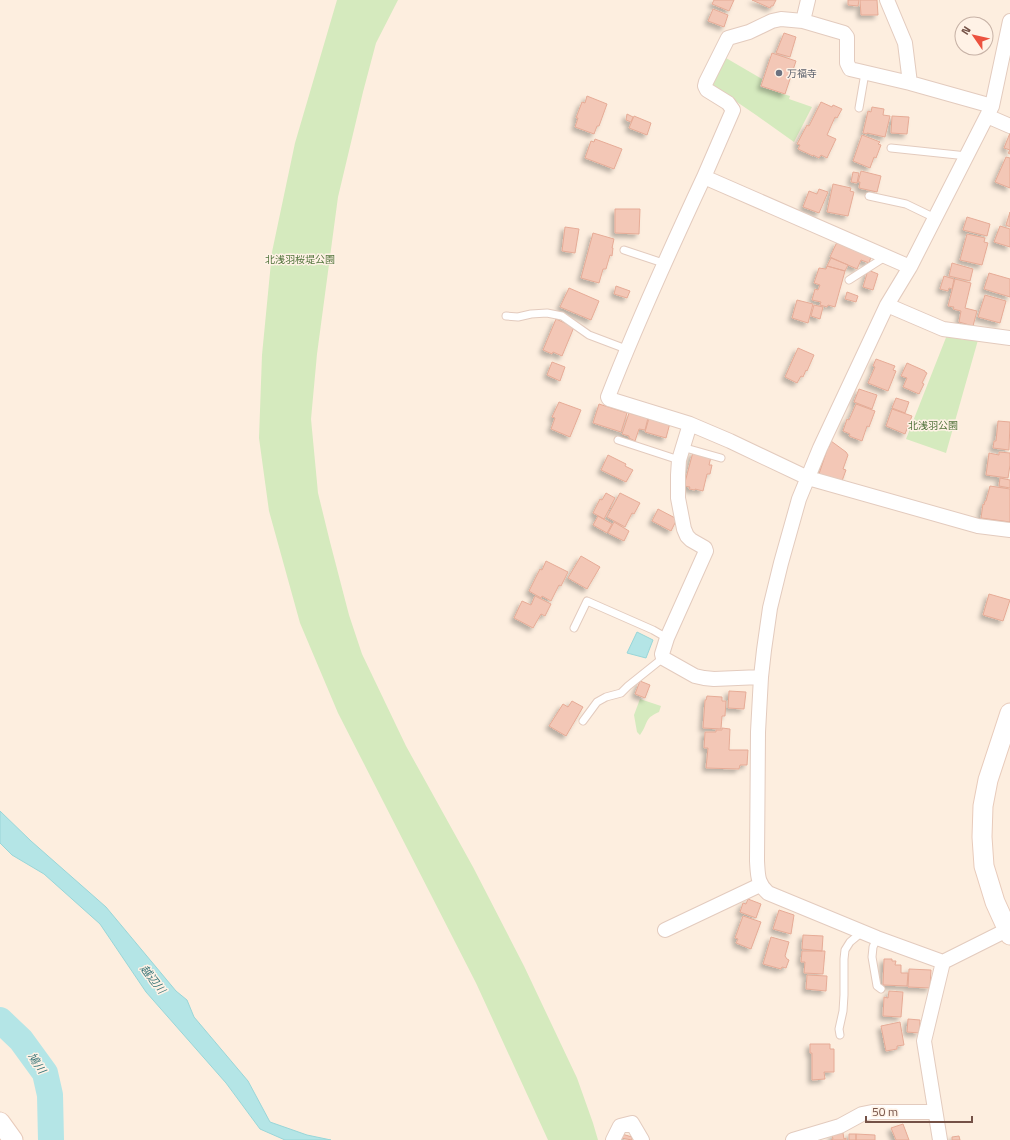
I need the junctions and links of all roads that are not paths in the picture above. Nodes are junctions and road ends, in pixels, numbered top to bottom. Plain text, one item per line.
1 (808, 0) edge
2 (887, 0) edge
3 (1010, 21) edge
4 (803, 22) junction
5 (865, 73) junction
6 (910, 83) junction
7 (859, 108) dead end
8 (989, 111) junction
9 (1010, 126) edge
10 (891, 148) dead end
11 (967, 156) junction
12 (704, 177) junction
13 (869, 196) dead end
14 (935, 218) junction
15 (624, 250) dead end
16 (885, 256) junction
17 (663, 264) junction
18 (910, 267) junction
19 (849, 280) dead end
20 (887, 305) junction
21 (506, 316) dead end
22 (1010, 338) edge
23 (626, 349) junction
24 (690, 424) junction
25 (618, 440) dead end
26 (681, 454) junction
27 (721, 458) dead end
28 (808, 478) junction
29 (1010, 530) edge
30 (574, 628) dead end
31 (667, 638) junction
32 (663, 658) junction
33 (761, 677) junction
34 (1010, 712) edge
35 (583, 721) dead end
36 (760, 885) junction
37 (665, 930) dead end
38 (862, 932) junction
39 (1009, 933) edge
40 (877, 938) junction
41 (943, 962) junction
42 (881, 989) dead end
43 (840, 1035) dead end
44 (936, 1112) junction
45 (0, 1122) edge
46 (13, 1140) edge
47 (613, 1140) edge
48 (642, 1140) edge
49 (793, 1140) edge
50 (940, 1140) edge

1 - 4 street
2 - 6 street
3 - 8 street
4 - 5 street
4 - 12 street
5 - 6 street
5 - 7 lane
6 - 8 street
8 - 9 street
8 - 11 street
10 - 11 lane
11 - 14 street
12 - 16 street
12 - 17 street
13 - 14 lane
14 - 18 street
15 - 17 lane
16 - 18 street
16 - 19 lane
17 - 23 street
18 - 20 street
20 - 22 street
20 - 28 street
21 - 23 lane
23 - 24 street
24 - 26 street
24 - 28 street
25 - 26 lane
26 - 27 lane
26 - 31 street
28 - 29 street
28 - 33 street
30 - 31 lane
31 - 32 street
32 - 33 street
32 - 35 lane
33 - 36 street
34 - 39 street
36 - 37 street
36 - 38 street
38 - 40 street
38 - 43 lane
39 - 41 street
40 - 41 street
40 - 42 lane
41 - 44 street
44 - 49 street
44 - 50 street
45 - 46 street
47 - 48 street

